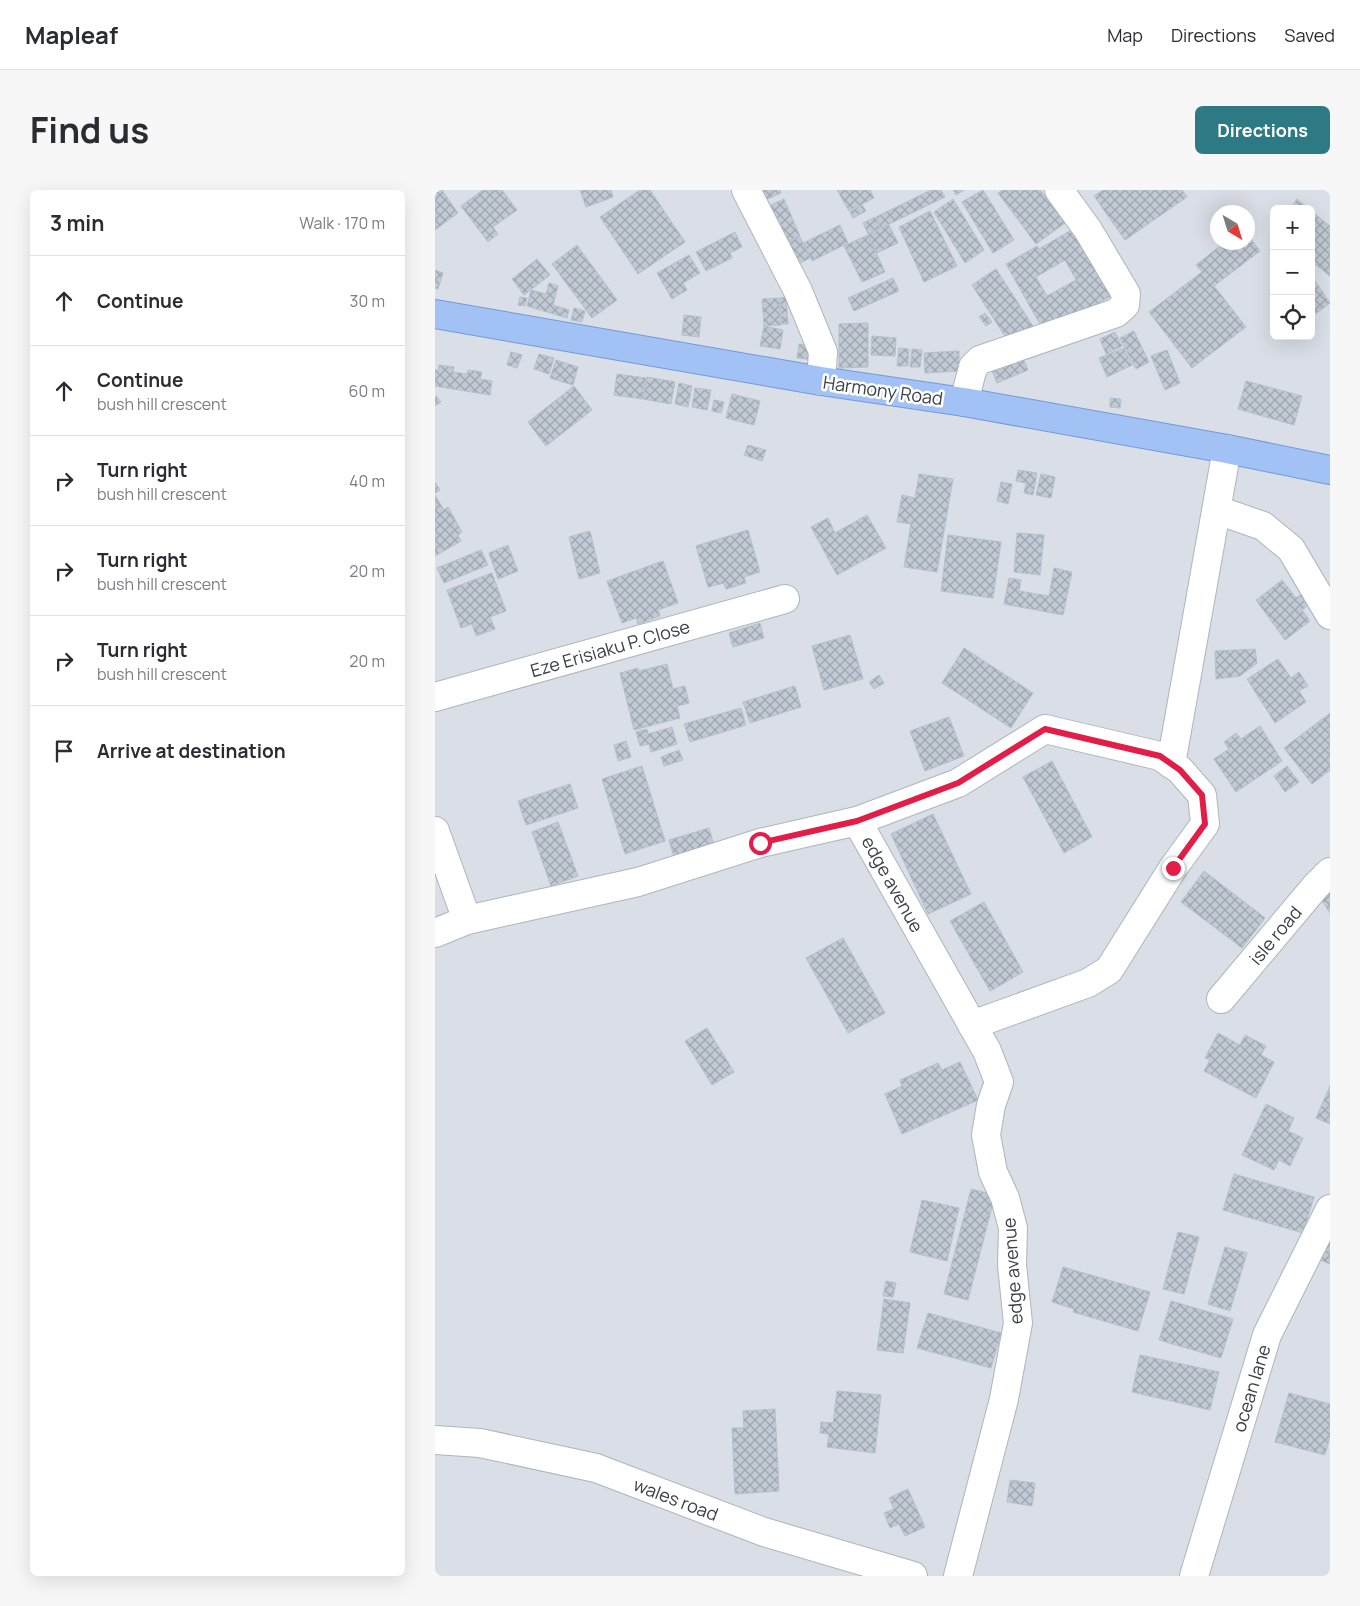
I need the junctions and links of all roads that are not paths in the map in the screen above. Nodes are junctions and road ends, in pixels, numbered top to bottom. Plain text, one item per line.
1 (746, 190) edge
2 (1059, 190) edge
3 (435, 314) edge
4 (821, 381) junction
5 (964, 402) junction
6 (1227, 449) junction
7 (1330, 470) edge
8 (1217, 510) junction
9 (785, 599) dead end
10 (1330, 615) edge
11 (435, 698) edge
12 (1171, 764) junction
13 (857, 821) junction
14 (435, 831) edge
15 (1330, 872) edge
16 (467, 920) junction
17 (435, 933) edge
18 (1221, 999) dead end
19 (972, 1025) junction
20 (1330, 1209) edge
21 (435, 1440) edge
22 (913, 1576) edge
23 (958, 1576) edge
24 (1194, 1576) edge

1 - 4 street
2 - 5 street
3 - 4 main road, Harmony Road
4 - 5 main road, Harmony Road
5 - 6 main road, Harmony Road
6 - 7 main road, Harmony Road
6 - 8 street
8 - 10 street
8 - 12 street
9 - 11 street, Eze Erisiaku P. Close
12 - 13 street
12 - 19 street
13 - 16 street
13 - 19 street, edge avenue
14 - 16 street
15 - 18 street, isle road
16 - 17 street
19 - 23 street, edge avenue
20 - 24 street, ocean lane
21 - 22 street, wales road

